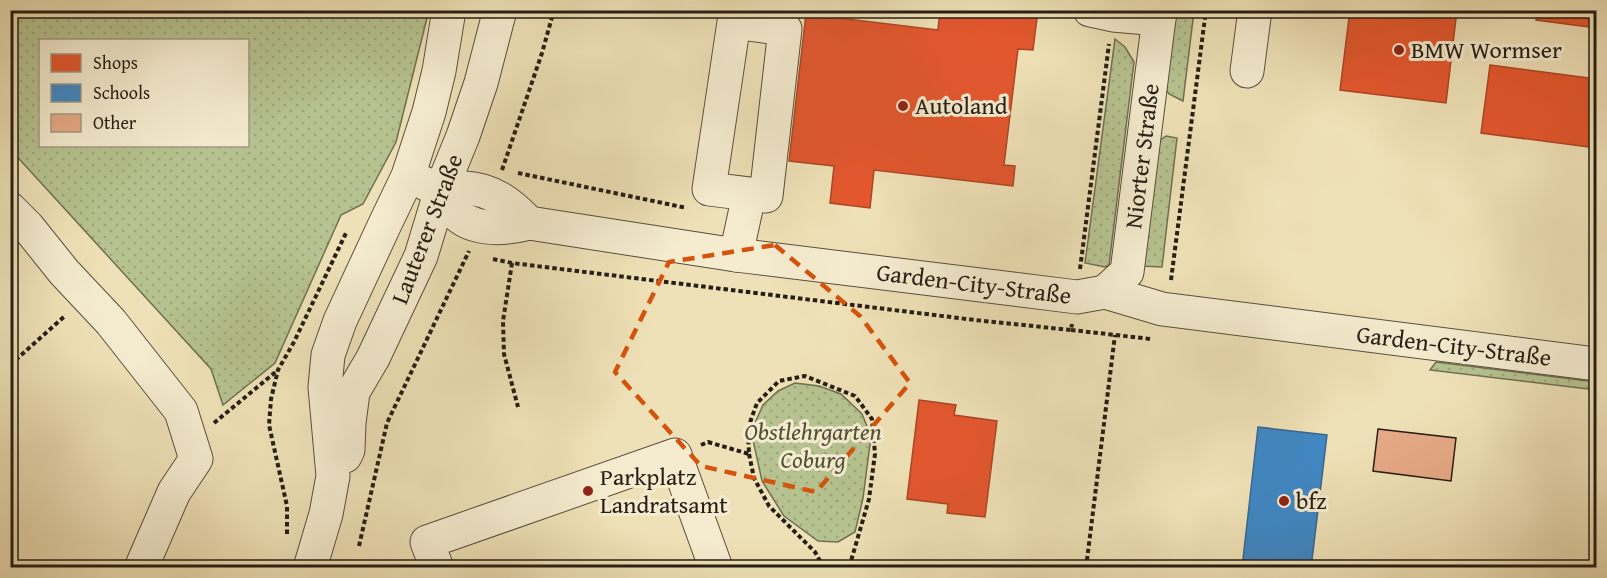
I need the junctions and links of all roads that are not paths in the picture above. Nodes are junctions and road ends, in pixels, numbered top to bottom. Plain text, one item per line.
1 (448, 10) edge
2 (500, 10) edge
3 (1090, 10) edge
4 (1255, 10) edge
5 (1160, 15) edge
6 (788, 20) edge
7 (1247, 71) dead end
8 (408, 176) junction
9 (441, 190) junction
10 (749, 195) junction
11 (10, 209) edge
12 (529, 223) junction
13 (736, 255) junction
14 (1105, 292) junction
15 (1596, 364) edge
16 (333, 476) junction
17 (318, 565) edge
18 (141, 567) edge
19 (437, 567) edge
20 (716, 567) edge

1 - 8 street, Lauterer Straße
2 - 9 street, Lauterer Straße
3 - 5 street
4 - 7 street
5 - 14 street, Niorter Straße
6 - 10 street
6 - 10 street
8 - 9 street
8 - 16 street, Lauterer Straße
9 - 12 street, Garden-City-Straße
9 - 12 street
9 - 16 street, Lauterer Straße
10 - 13 street
11 - 18 street
12 - 13 street, Garden-City-Straße
13 - 14 street, Garden-City-Straße
14 - 15 street, Garden-City-Straße
16 - 17 street, Lauterer Straße
19 - 20 street

